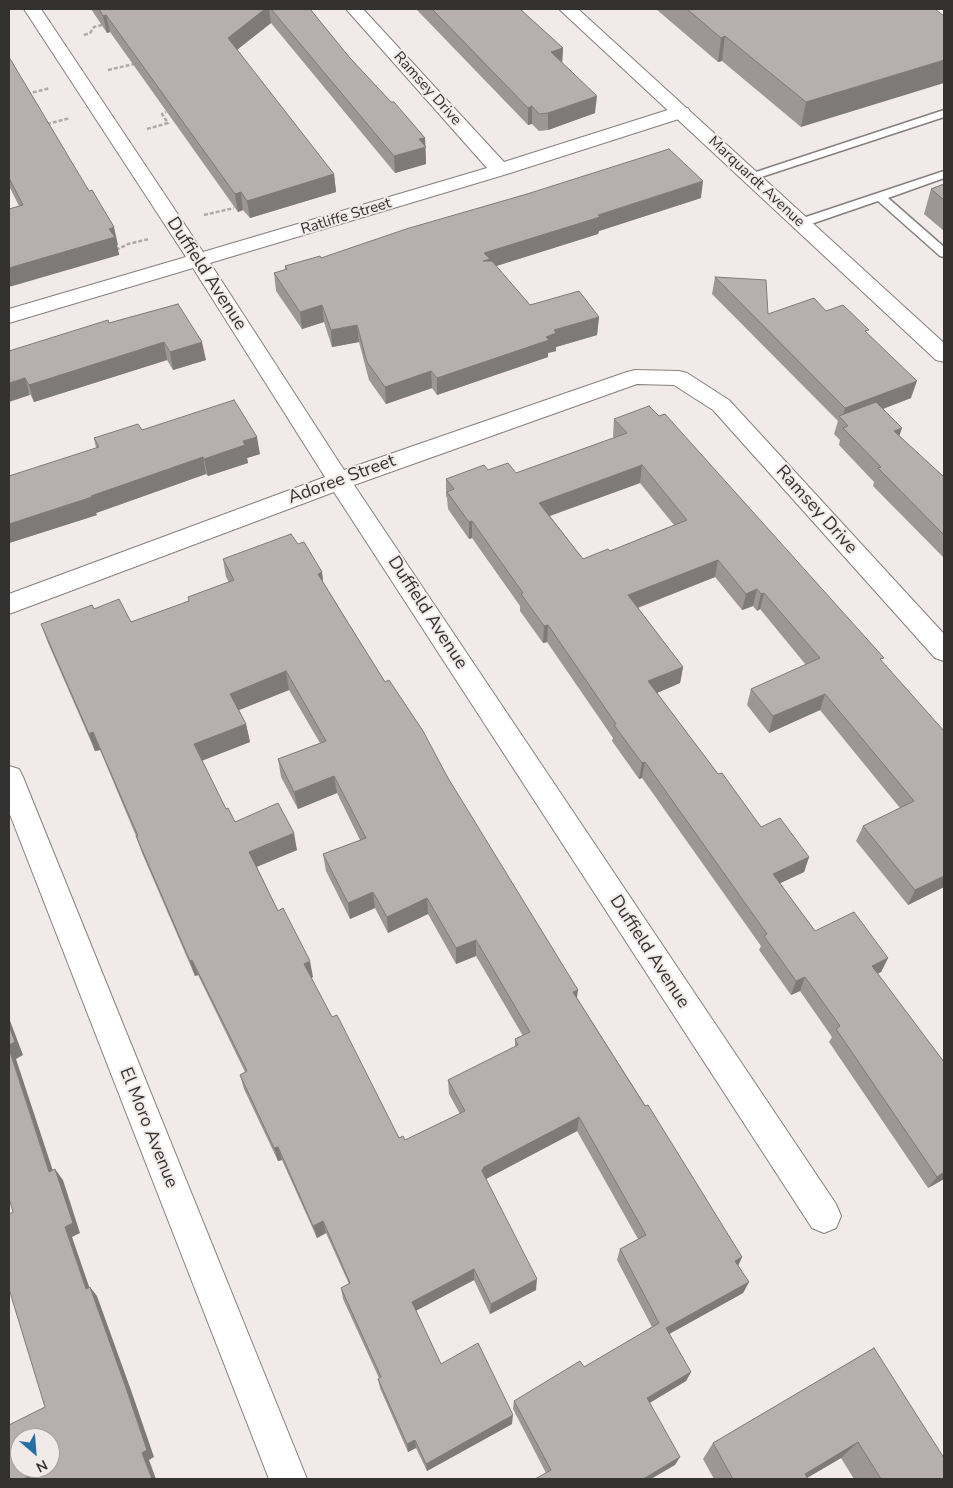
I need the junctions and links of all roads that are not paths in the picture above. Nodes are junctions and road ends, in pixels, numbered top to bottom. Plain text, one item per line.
1 (33, 9) edge
2 (354, 9) edge
3 (568, 9) edge
4 (681, 112) junction
5 (944, 113) edge
6 (500, 170) junction
7 (944, 174) edge
8 (751, 177) junction
9 (880, 197) junction
10 (801, 223) junction
11 (944, 253) edge
12 (199, 261) junction
13 (9, 316) edge
14 (944, 355) edge
15 (679, 378) joint
16 (339, 481) junction
17 (9, 604) edge
18 (944, 651) edge
19 (9, 778) edge
20 (824, 1216) dead end
21 (288, 1479) edge

1 - 12 street, Duffield Avenue
2 - 6 street, Ramsey Drive
3 - 4 street, Marquardt Avenue
4 - 6 street, Ratliffe Street
4 - 8 street, Marquardt Avenue
5 - 8 lane
6 - 12 street, Ratliffe Street
7 - 9 lane
8 - 10 street, Marquardt Avenue
9 - 10 lane
9 - 11 lane
10 - 14 street, Marquardt Avenue
12 - 13 street, Ratliffe Street
12 - 16 street, Duffield Avenue
15 - 16 street, Adoree Street
15 - 18 street, Ramsey Drive
16 - 17 street, Adoree Street
16 - 20 street, Duffield Avenue
19 - 21 street, El Moro Avenue

